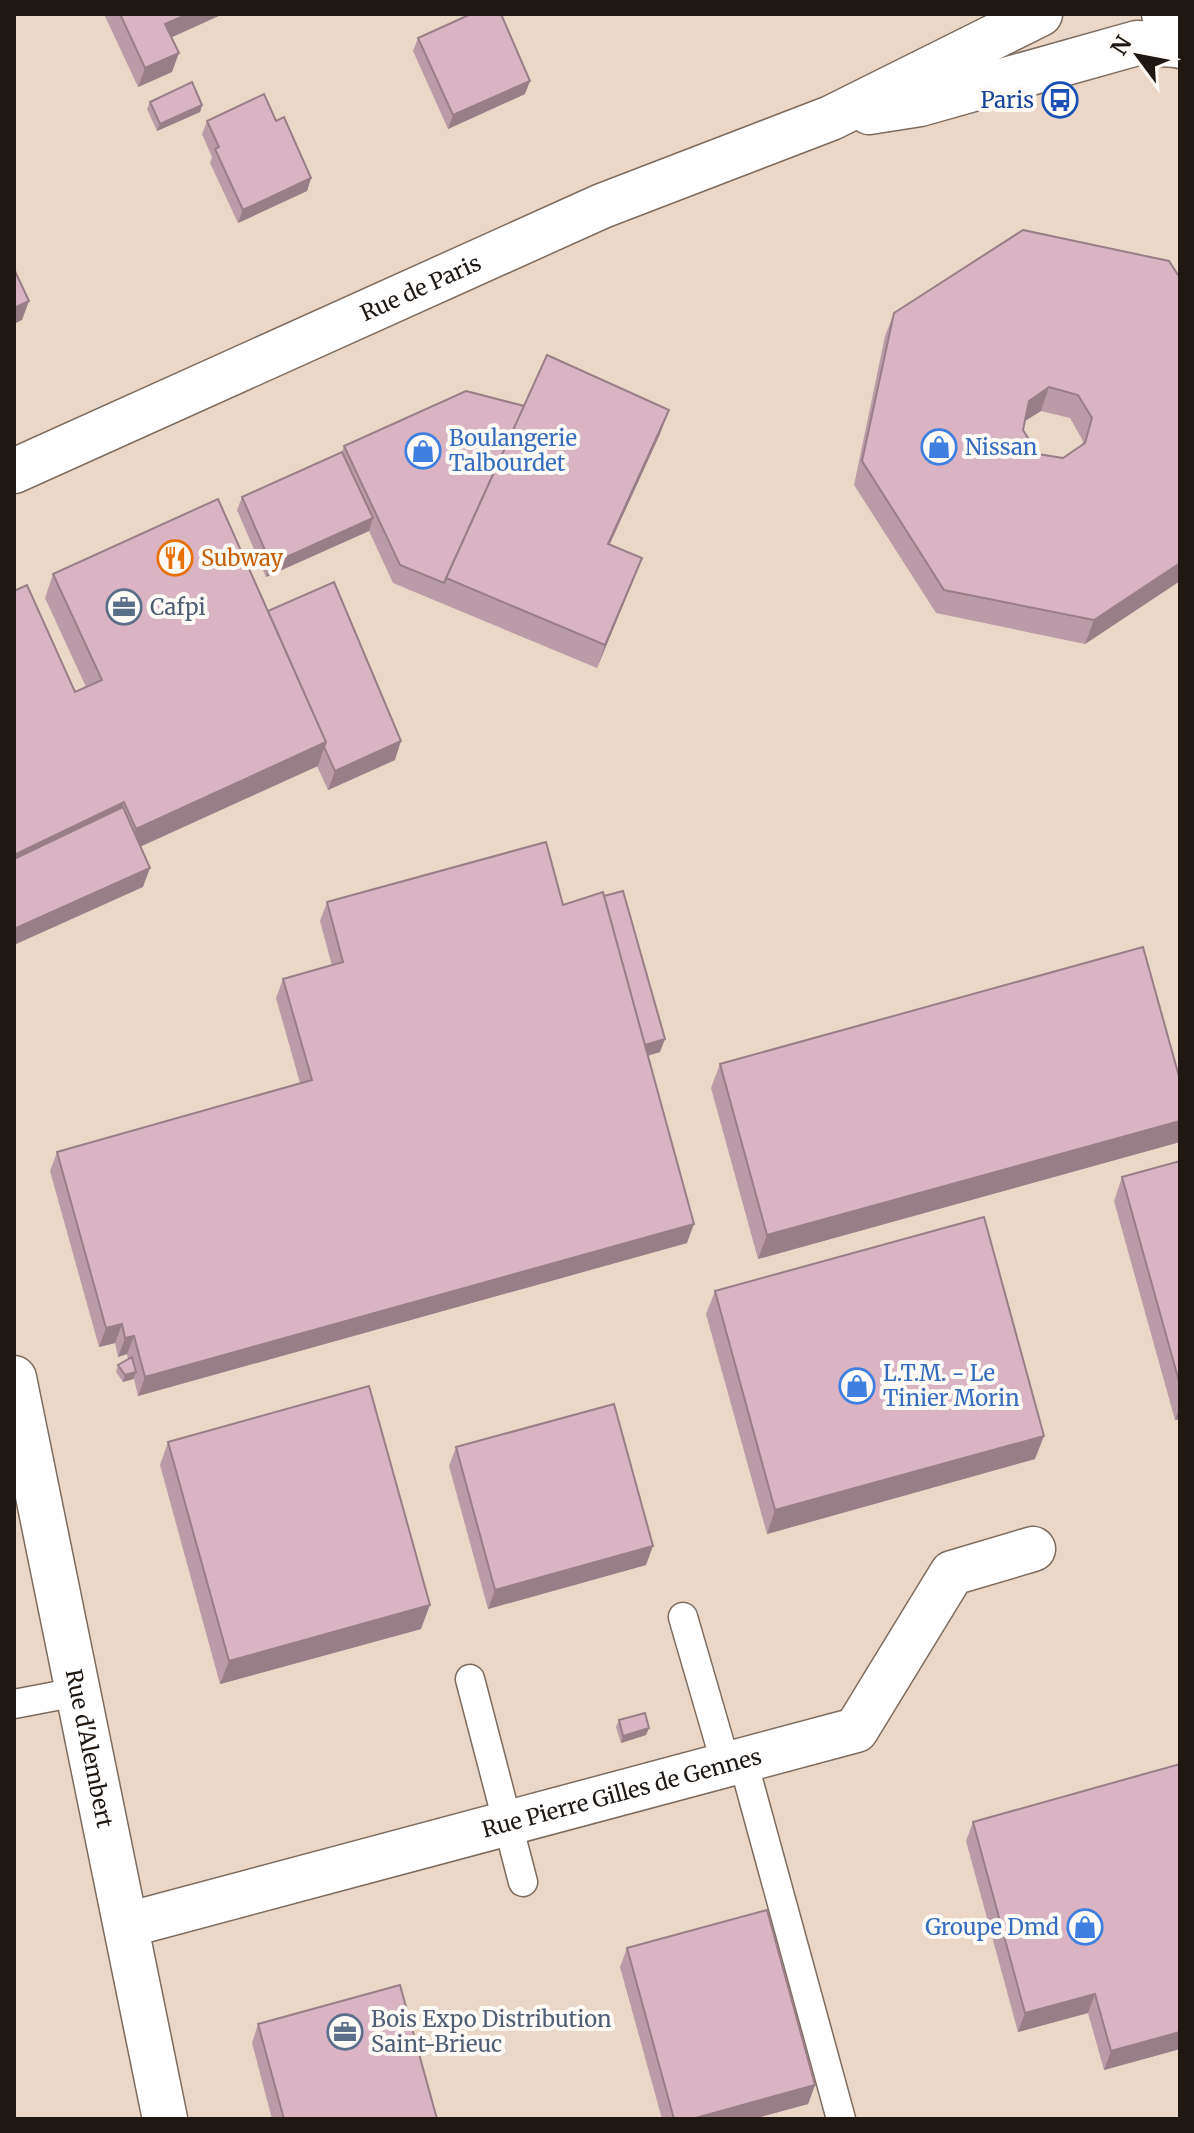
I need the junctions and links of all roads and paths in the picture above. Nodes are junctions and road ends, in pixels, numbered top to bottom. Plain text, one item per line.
1 (1040, 14) edge
2 (1164, 14) edge
3 (1180, 45) edge
4 (831, 118) junction
5 (14, 471) edge
6 (14, 1378) edge
7 (1033, 1549) dead end
8 (683, 1617) dead end
9 (470, 1679) dead end
10 (77, 1692) junction
11 (14, 1704) edge
12 (734, 1763) junction
13 (507, 1824) junction
14 (523, 1882) dead end
15 (127, 1925) junction
16 (165, 2119) edge
17 (841, 2119) edge

1 - 4 street, Rue de Paris
2 - 3 street
3 - 4 street, Rue de Paris
4 - 5 street, Rue de Paris
6 - 10 street, Rue d'Alembert
7 - 12 street, Rue Pierre Gilles de Gennes
8 - 12 lane
9 - 13 lane
10 - 11 lane
10 - 15 street, Rue d'Alembert
12 - 13 street, Rue Pierre Gilles de Gennes
12 - 17 lane
13 - 14 lane
13 - 15 street, Rue Pierre Gilles de Gennes
15 - 16 street, Rue d'Alembert

